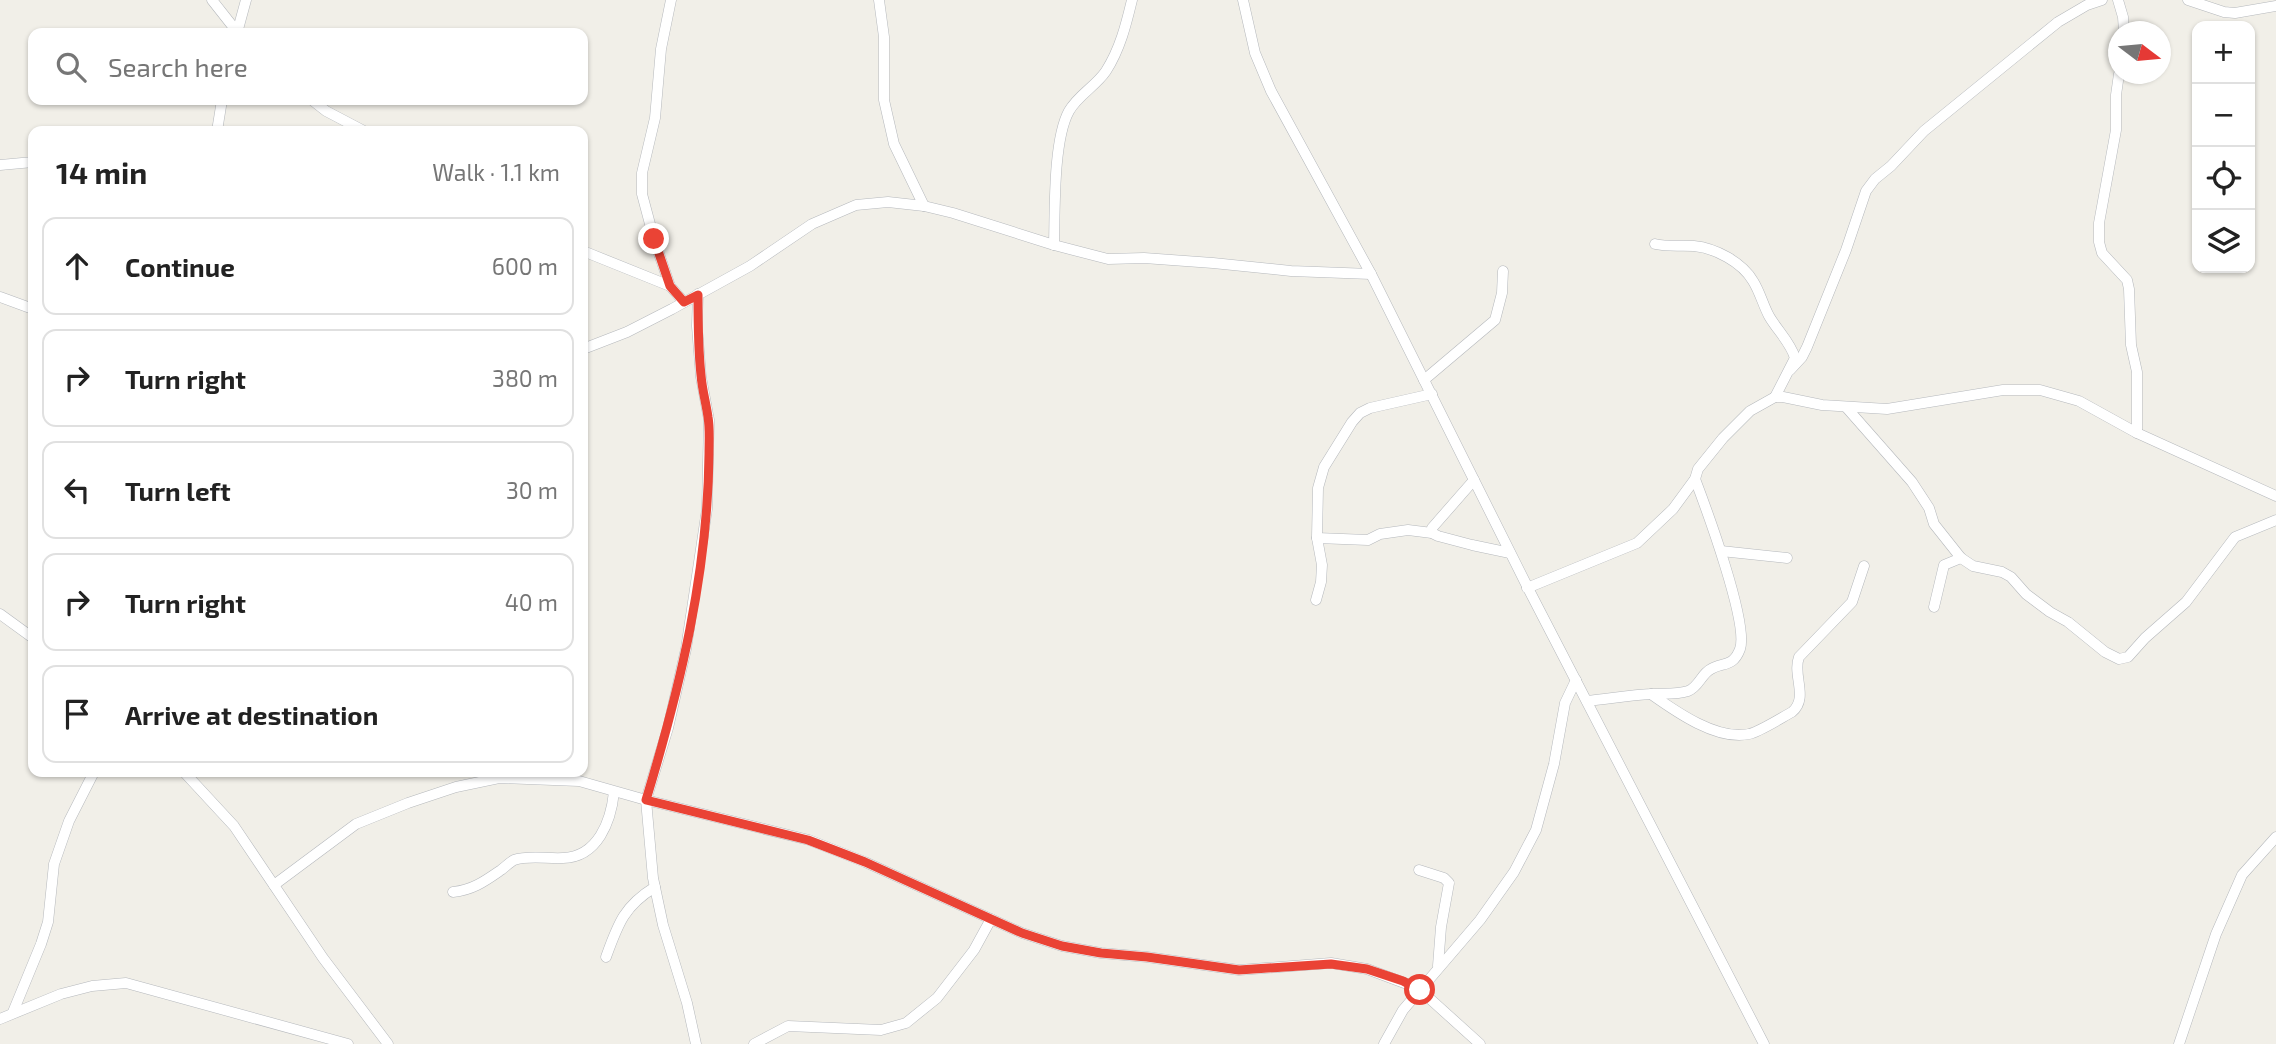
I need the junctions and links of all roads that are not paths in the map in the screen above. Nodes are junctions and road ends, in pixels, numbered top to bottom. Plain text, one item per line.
1 (212, 0) edge
2 (246, 0) edge
3 (671, 0) edge
4 (879, 0) edge
5 (1132, 0) edge
6 (1243, 0) edge
7 (2102, 0) edge
8 (2118, 0) edge
9 (2188, 0) edge
10 (2276, 6) edge
11 (2123, 21) edge
12 (234, 28) edge
13 (239, 28) edge
14 (2118, 84) edge
15 (221, 105) edge
16 (318, 105) edge
17 (218, 126) edge
18 (354, 126) edge
19 (28, 162) edge
20 (0, 165) edge
21 (924, 206) junction
22 (1655, 244) dead end
23 (1054, 246) junction
24 (588, 253) edge
25 (1503, 271) dead end
26 (1371, 274) junction
27 (670, 286) junction
28 (698, 295) junction
29 (0, 297) edge
30 (684, 302) junction
31 (28, 307) edge
32 (588, 347) edge
33 (1790, 370) junction
34 (1424, 380) junction
35 (1432, 394) junction
36 (1775, 397) junction
37 (1846, 407) junction
38 (2137, 433) junction
39 (1695, 479) junction
40 (1474, 480) junction
41 (2276, 495) edge
42 (2276, 520) edge
43 (1432, 533) junction
44 (1317, 538) junction
45 (1721, 551) junction
46 (1510, 553) junction
47 (1787, 558) dead end
48 (1961, 558) junction
49 (1864, 566) dead end
50 (1527, 588) junction
51 (1316, 600) dead end
52 (1934, 607) dead end
53 (0, 614) edge
54 (28, 634) edge
55 (1576, 680) junction
56 (1651, 694) junction
57 (1587, 701) junction
58 (91, 777) edge
59 (189, 777) edge
60 (538, 777) edge
61 (579, 777) edge
62 (614, 792) junction
63 (646, 800) junction
64 (2276, 837) edge
65 (1419, 870) dead end
66 (274, 885) junction
67 (655, 887) junction
68 (453, 892) dead end
69 (991, 919) junction
70 (606, 957) dead end
71 (1438, 967) junction
72 (1420, 990) junction
73 (7, 1016) edge
74 (0, 1026) edge
75 (348, 1044) edge
76 (388, 1044) edge
77 (696, 1044) edge
78 (754, 1044) edge
79 (1384, 1044) edge
80 (1480, 1044) edge
81 (1764, 1044) edge
82 (2179, 1044) edge

1 - 12 street
2 - 13 street
3 - 27 street
4 - 21 street
5 - 23 street
6 - 26 street
7 - 33 street
8 - 11 street
9 - 10 street
14 - 38 street
15 - 17 street
16 - 18 street
19 - 20 street
21 - 23 street
21 - 28 street
22 - 33 street
23 - 26 street
24 - 27 street
25 - 34 street
26 - 34 street
27 - 30 street
28 - 30 street
28 - 63 street
29 - 31 street
30 - 32 street
33 - 36 street
34 - 35 street
35 - 40 street
35 - 44 street
36 - 37 street
36 - 39 street
37 - 38 street
37 - 48 street
38 - 41 street
39 - 45 street
39 - 50 street
40 - 43 street
40 - 46 street
42 - 48 street
43 - 44 street
43 - 46 street
44 - 51 street
45 - 47 street
45 - 56 street
46 - 50 street
48 - 52 street
49 - 56 street
50 - 55 street
53 - 54 street
55 - 57 street
55 - 71 street
56 - 57 street
57 - 81 street
58 - 73 street
59 - 66 street
60 - 66 street
61 - 62 street
62 - 63 street
62 - 68 street
63 - 67 street
63 - 69 street
64 - 82 street
65 - 71 street
66 - 76 street
67 - 70 street
67 - 77 street
69 - 72 street
69 - 78 street
71 - 72 street
72 - 79 street
72 - 80 street
73 - 74 street
73 - 75 street

